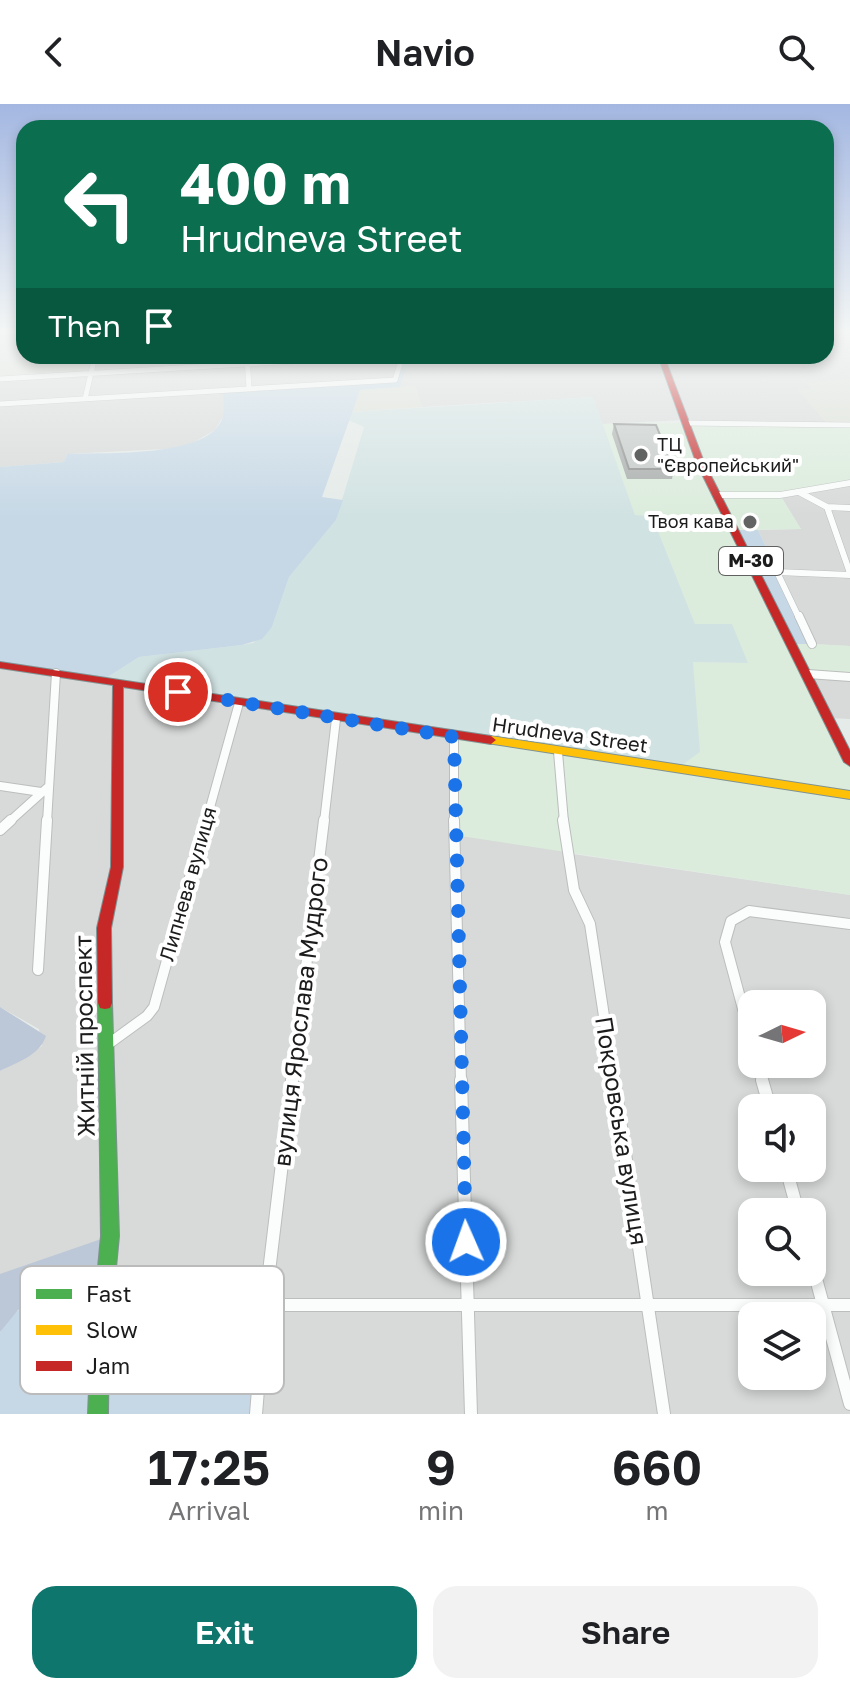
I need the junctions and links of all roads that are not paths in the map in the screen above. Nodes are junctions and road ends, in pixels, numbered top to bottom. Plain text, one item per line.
1 (86, 394) edge
2 (165, 394) edge
3 (675, 394) edge
4 (85, 399) junction
5 (0, 404) edge
6 (685, 423) junction
7 (850, 425) edge
8 (850, 483) edge
9 (798, 492) junction
10 (718, 495) junction
11 (827, 507) junction
12 (850, 508) edge
13 (850, 574) edge
14 (812, 644) dead end
15 (0, 665) edge
16 (56, 673) junction
17 (808, 674) junction
18 (850, 677) edge
19 (118, 682) junction
20 (239, 703) junction
21 (336, 719) junction
22 (454, 737) junction
23 (558, 752) junction
24 (850, 762) edge
25 (0, 786) edge
26 (44, 790) junction
27 (850, 795) edge
28 (0, 830) edge
29 (850, 924) edge
30 (38, 970) dead end
31 (738, 990) edge
32 (107, 1046) junction
33 (107, 1266) edge
34 (270, 1266) edge
35 (284, 1305) edge
36 (468, 1305) junction
37 (647, 1305) junction
38 (738, 1305) edge
39 (826, 1305) edge
40 (850, 1305) edge
41 (826, 1316) edge
42 (99, 1394) edge
43 (258, 1394) edge
44 (850, 1404) edge
45 (98, 1414) edge
46 (256, 1414) edge
47 (471, 1414) edge
48 (664, 1414) edge

1 - 4 street
2 - 4 street
3 - 6 main road, М-30
4 - 5 street
6 - 7 street
6 - 10 main road, М-30
8 - 9 street
9 - 10 street
9 - 11 street
10 - 17 main road, М-30
11 - 12 street
11 - 13 street
13 - 14 street
15 - 16 main road, Hrudneva Street
16 - 19 main road, Hrudneva Street
16 - 26 street, Житній проспект
17 - 18 street
17 - 24 main road, М-30
19 - 20 main road, Hrudneva Street
19 - 32 main road, Житній проспект
20 - 21 main road, Hrudneva Street
20 - 32 street, Липнева вулиця
21 - 22 main road, Hrudneva Street
21 - 34 street, вулиця Ярослава Мудрого
22 - 23 main road, Hrudneva Street
22 - 36 street
23 - 27 main road, Hrudneva Street
23 - 37 street, Покровська вулиця
25 - 26 street
26 - 28 street
26 - 30 street, Житній проспект
29 - 31 street
32 - 33 main road, Житній проспект
35 - 36 street
36 - 37 street
36 - 47 street
37 - 38 street
37 - 48 street, Покровська вулиця
39 - 40 street
41 - 44 street
42 - 45 main road, Житній проспект
43 - 46 street, вулиця Ярослава Мудрого

